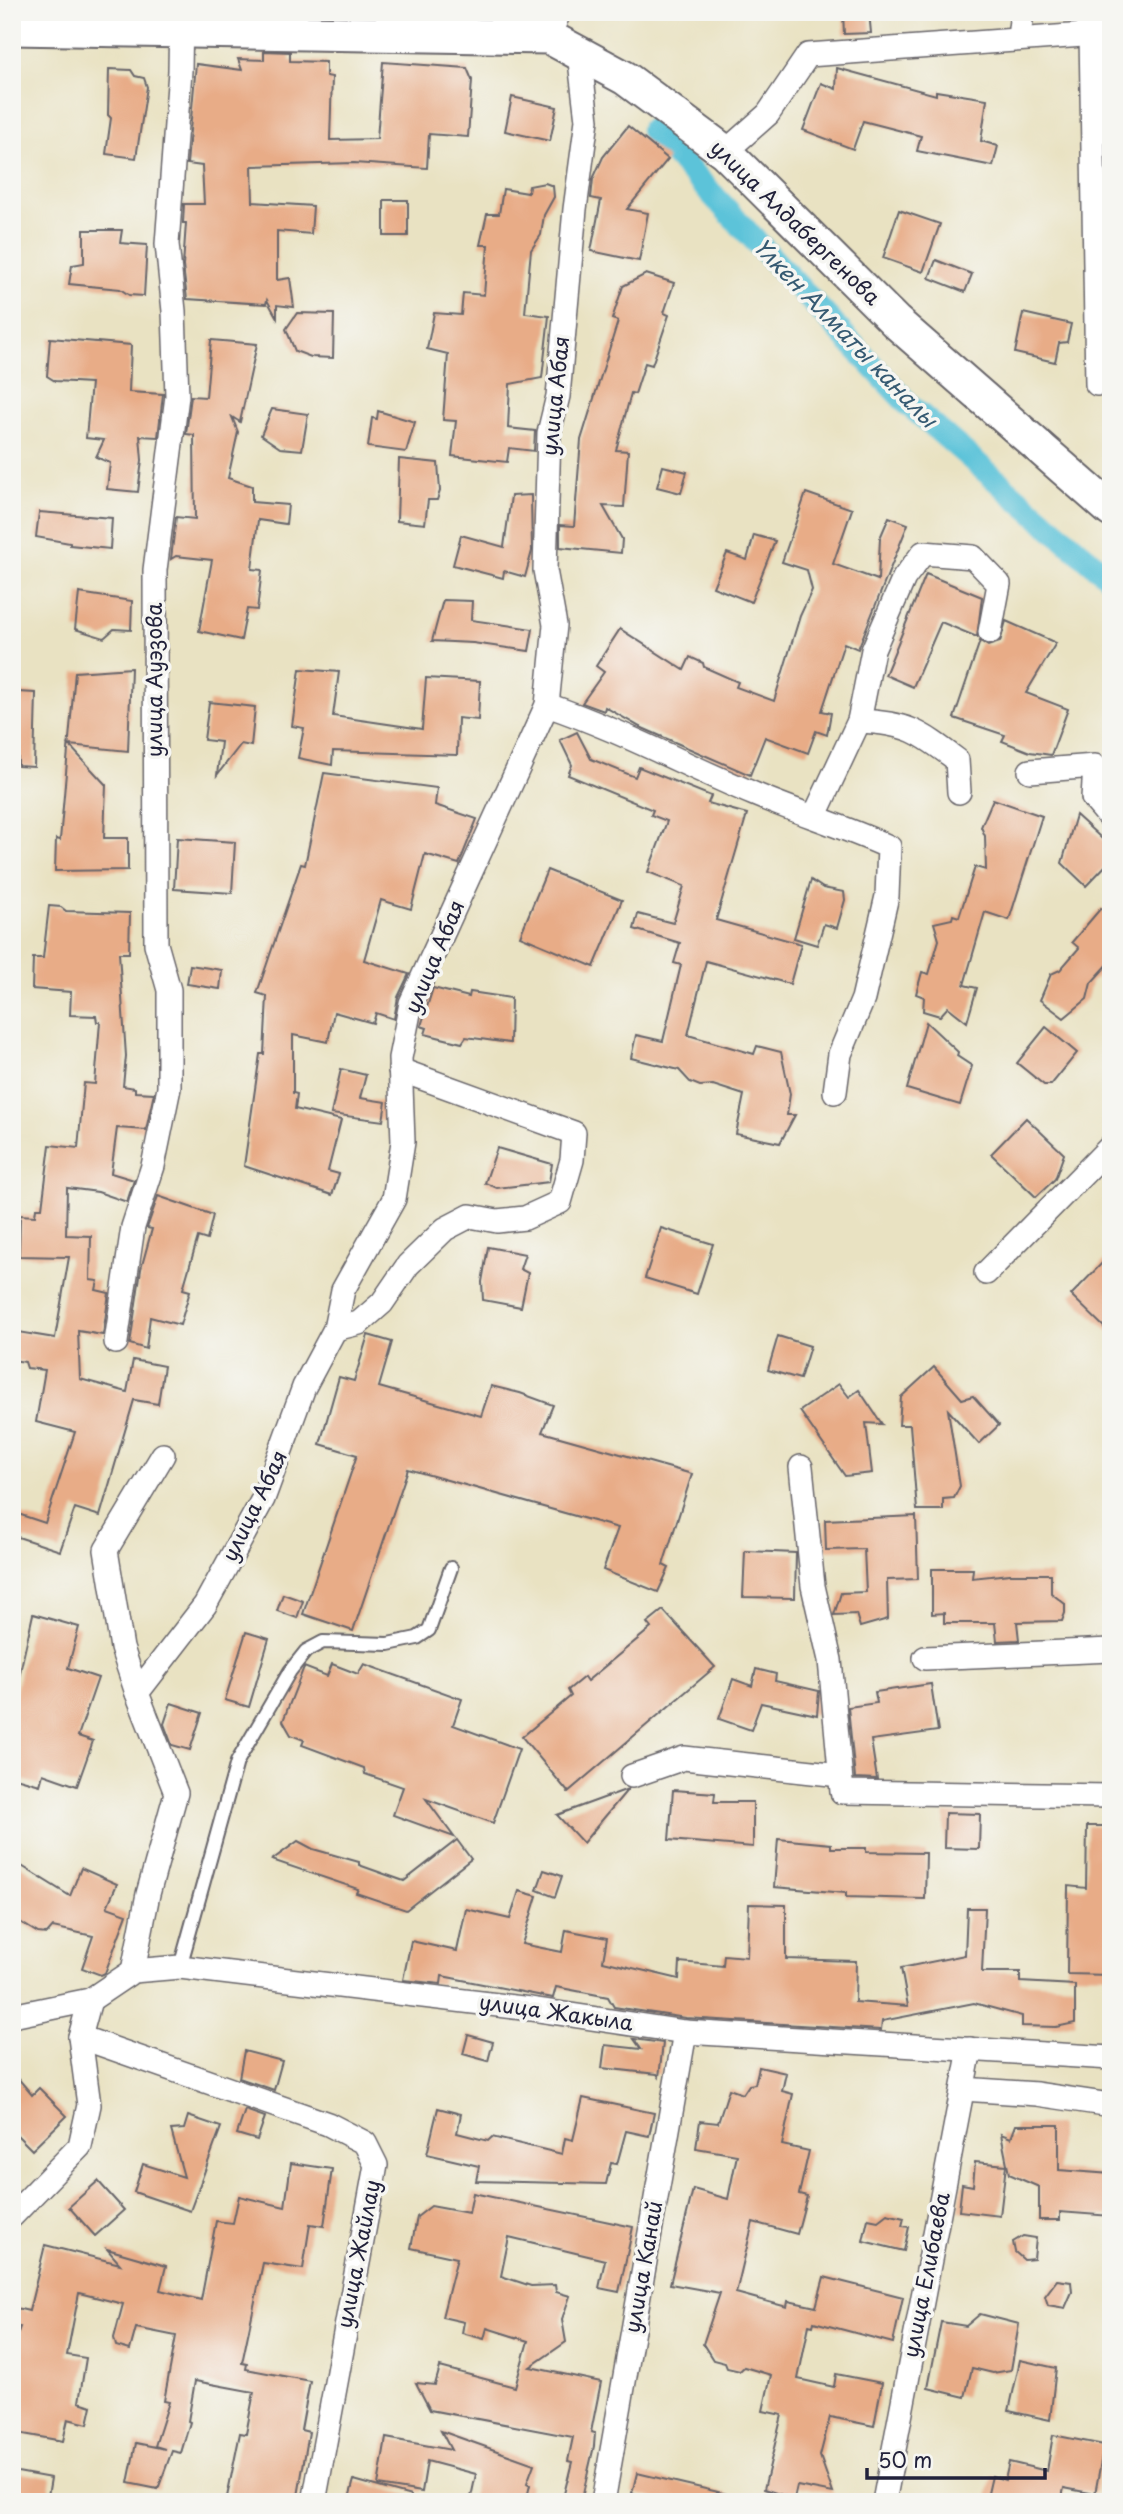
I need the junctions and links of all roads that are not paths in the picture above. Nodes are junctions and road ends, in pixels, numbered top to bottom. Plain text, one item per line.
1 (1022, 12) edge
2 (181, 21) edge
3 (554, 25) edge
4 (12, 28) edge
5 (1101, 33) edge
6 (1019, 37) junction
7 (579, 53) junction
8 (725, 152) junction
9 (1097, 384) dead end
10 (1111, 510) edge
11 (989, 632) dead end
12 (547, 705) junction
13 (859, 721) junction
14 (1030, 771) dead end
15 (959, 792) dead end
16 (815, 816) junction
17 (1111, 819) edge
18 (400, 1070) junction
19 (835, 1092) dead end
20 (1111, 1146) edge
21 (986, 1273) dead end
22 (335, 1329) junction
23 (116, 1342) dead end
24 (163, 1455) dead end
25 (801, 1467) dead end
26 (451, 1568) dead end
27 (1111, 1650) edge
28 (925, 1658) dead end
29 (137, 1693) junction
30 (840, 1775) junction
31 (632, 1776) dead end
32 (1111, 1796) edge
33 (180, 1967) junction
34 (133, 1971) junction
35 (90, 2000) junction
36 (12, 2016) edge
37 (685, 2032) junction
38 (80, 2037) junction
39 (970, 2049) junction
40 (1111, 2058) edge
41 (963, 2089) junction
42 (1111, 2105) edge
43 (12, 2216) edge
44 (314, 2502) edge
45 (603, 2502) edge
46 (884, 2502) edge

1 - 6 street
2 - 3 main road, улица Алдабергенова
2 - 4 main road, улица Алдабергенова
2 - 23 street, улица Ауэзова
3 - 7 main road, улица Алдабергенова
5 - 6 street
5 - 9 street
6 - 8 street
7 - 8 main road, улица Алдабергенова
7 - 12 street, улица Абая
8 - 10 main road, улица Алдабергенова
11 - 13 street
12 - 16 street
12 - 18 street, улица Абая
13 - 15 street
13 - 16 street
14 - 17 street
16 - 19 street
18 - 22 street, улица Абая
18 - 22 street
20 - 21 street
22 - 29 street, улица Абая
24 - 29 street
25 - 30 street
26 - 33 lane
27 - 28 street
29 - 34 street
30 - 31 street
30 - 32 street
33 - 34 street, улица Жакыла
33 - 37 street, улица Жакыла
34 - 35 street, улица Жакыла
35 - 36 street, улица Жакыла
35 - 38 street
37 - 39 street, улица Жакыла
37 - 45 street, улица Канай
38 - 43 street
38 - 44 street, улица Жайлау
39 - 40 street, улица Жакыла
39 - 41 street, улица Елибаева
41 - 42 street
41 - 46 street, улица Елибаева

